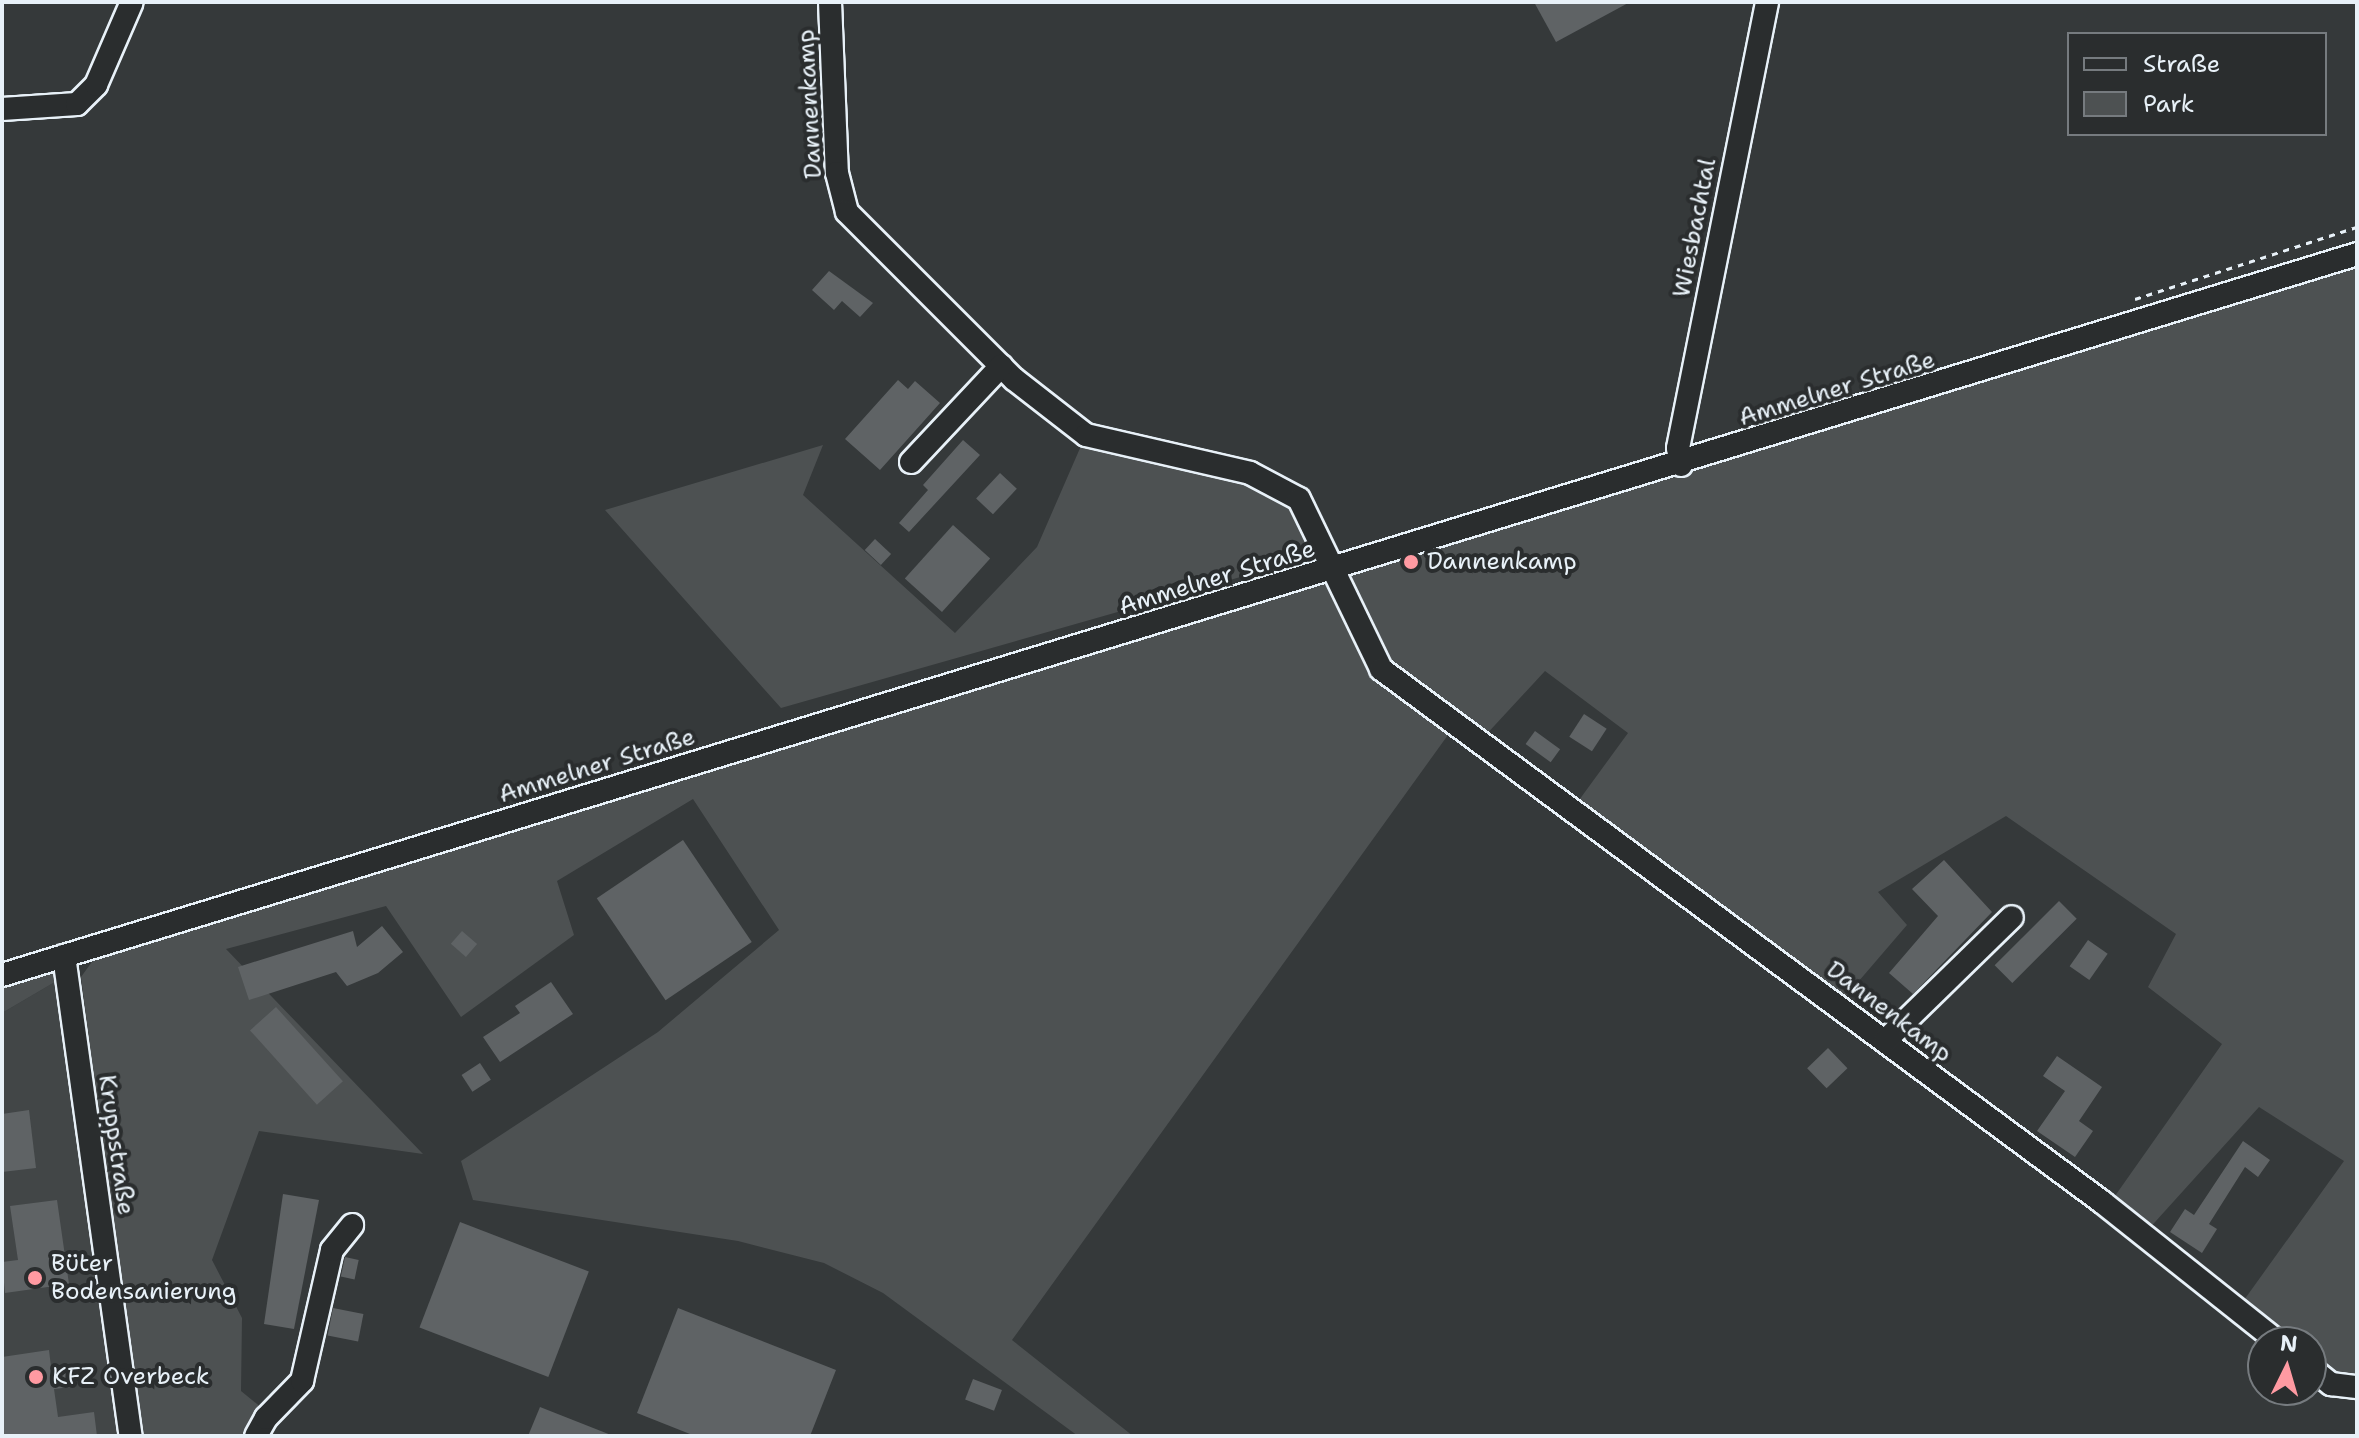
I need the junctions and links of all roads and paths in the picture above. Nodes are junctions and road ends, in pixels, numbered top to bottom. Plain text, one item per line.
1 (132, 2) edge
2 (830, 2) edge
3 (1767, 2) edge
4 (2, 109) edge
5 (2357, 254) edge
6 (1001, 366) junction
7 (911, 462) dead end
8 (1681, 465) junction
9 (1334, 570) junction
10 (2012, 917) dead end
11 (64, 956) junction
12 (2, 975) edge
13 (1885, 1041) junction
14 (352, 1225) dead end
15 (2258, 1326) edge
16 (2327, 1381) edge
17 (2357, 1387) edge
18 (131, 1436) edge
19 (256, 1436) edge

1 - 4 street
2 - 6 street, Dannenkamp
3 - 8 street, Wiesbachtal
5 - 8 street, Ammelner Straße
6 - 7 street
6 - 9 street, Dannenkamp
8 - 9 street, Ammelner Straße
9 - 11 street, Ammelner Straße
9 - 13 street, Dannenkamp
10 - 13 street
11 - 12 street, Ammelner Straße
11 - 18 street, Kruppstraße
13 - 15 street, Dannenkamp
14 - 19 street
16 - 17 street

